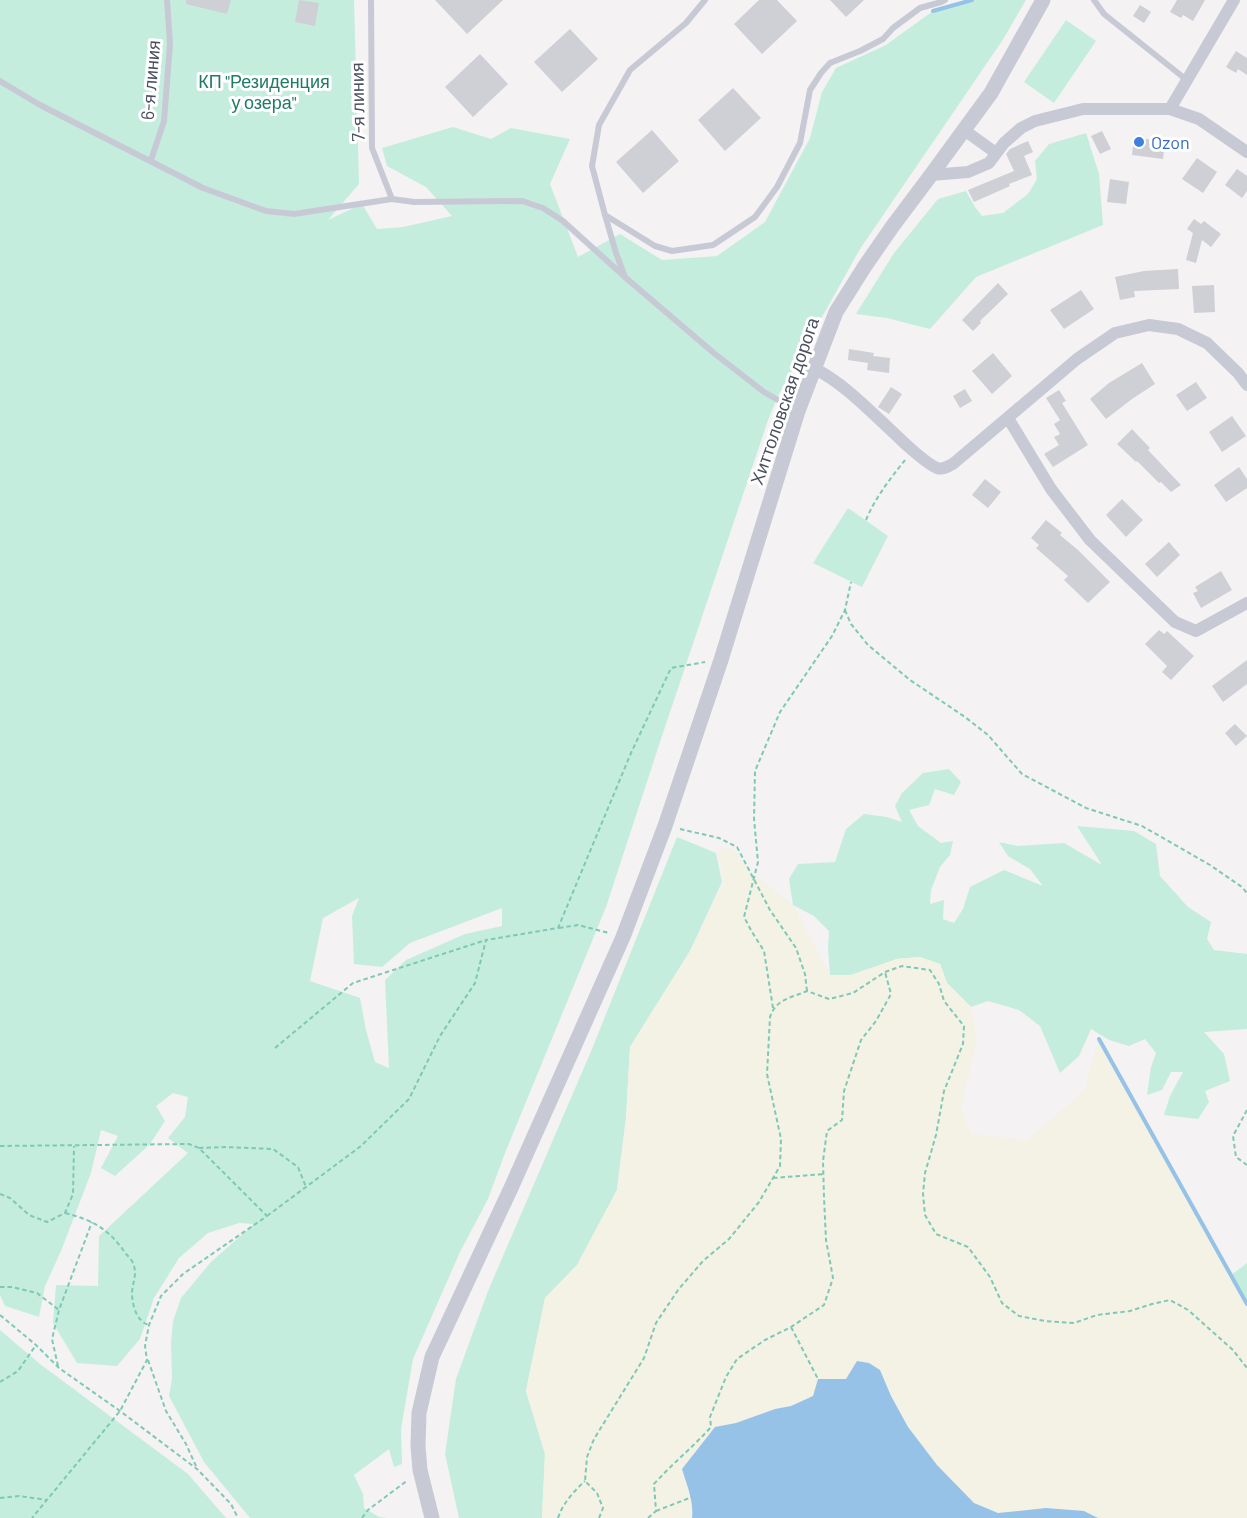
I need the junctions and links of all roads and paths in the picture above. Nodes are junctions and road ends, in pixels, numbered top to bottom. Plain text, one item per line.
1 (167, 0) edge
2 (370, 0) edge
3 (705, 0) edge
4 (945, 0) edge
5 (1043, 0) edge
6 (1094, 0) edge
7 (1234, 0) edge
8 (0, 81) edge
9 (1188, 81) junction
10 (1170, 109) junction
11 (964, 130) junction
12 (1247, 152) edge
13 (996, 153) junction
14 (151, 160) junction
15 (931, 176) junction
16 (392, 199) junction
17 (605, 215) junction
18 (626, 278) junction
19 (815, 369) junction
20 (1247, 385) edge
21 (798, 411) junction
22 (1008, 418) junction
23 (912, 451) junction
24 (866, 520) dead end
25 (851, 582) dead end
26 (1247, 603) edge
27 (845, 610) junction
28 (721, 660) junction
29 (665, 826) junction
30 (753, 881) junction
31 (1247, 893) edge
32 (558, 928) junction
33 (623, 937) junction
34 (486, 940) junction
35 (885, 972) junction
36 (807, 991) junction
37 (773, 1008) junction
38 (275, 1048) dead end
39 (1247, 1110) edge
40 (0, 1146) edge
41 (74, 1146) junction
42 (199, 1148) junction
43 (1247, 1166) edge
44 (824, 1174) junction
45 (773, 1178) junction
46 (306, 1186) junction
47 (0, 1194) edge
48 (64, 1213) junction
49 (267, 1216) junction
50 (92, 1221) junction
51 (0, 1287) edge
52 (59, 1310) junction
53 (0, 1315) edge
54 (149, 1325) junction
55 (791, 1327) junction
56 (36, 1345) junction
57 (147, 1360) junction
58 (59, 1368) junction
59 (1247, 1368) edge
60 (818, 1379) dead end
61 (0, 1382) edge
62 (120, 1411) junction
63 (197, 1469) junction
64 (420, 1470) junction
65 (585, 1480) junction
66 (692, 1497) dead end
67 (0, 1498) edge
68 (47, 1500) junction
69 (656, 1511) junction
70 (32, 1518) edge
71 (238, 1518) edge
72 (362, 1518) edge
73 (432, 1518) edge
74 (558, 1518) edge
75 (599, 1518) edge
76 (648, 1518) edge

1 - 14 lane, 6-я линия
2 - 16 lane, 7-я линия
3 - 17 lane
4 - 17 lane
5 - 11 street, Хиттоловская дорога
6 - 9 lane
7 - 9 street
8 - 14 lane
9 - 10 street
10 - 12 street
10 - 13 street
11 - 13 street
11 - 15 street, Хиттоловская дорога
13 - 15 street
14 - 16 lane
15 - 19 street, Хиттоловская дорога
16 - 18 lane
17 - 18 lane
18 - 21 lane
19 - 21 street, Хиттоловская дорога
19 - 23 street
20 - 22 street
21 - 28 street, Хиттоловская дорога
22 - 23 street
22 - 26 street
23 - 24 path
25 - 27 path
27 - 30 path
27 - 31 path
28 - 29 street, Хиттоловская дорога
28 - 32 path
29 - 30 path
29 - 33 street, Хиттоловская дорога
30 - 36 path
30 - 37 path
32 - 33 path
32 - 34 path
33 - 64 street, Хиттоловская дорога
34 - 38 path
34 - 46 path
35 - 36 path
35 - 44 path
35 - 59 path
36 - 37 path
37 - 45 path
39 - 43 path
40 - 41 path
41 - 42 path
41 - 48 path
42 - 46 path
42 - 49 path
44 - 45 path
44 - 55 path
45 - 65 path
46 - 49 path
47 - 48 path
48 - 50 path
49 - 54 path
50 - 52 path
50 - 54 path
51 - 52 path
52 - 58 path
53 - 56 path
54 - 57 path
55 - 60 path
55 - 69 path
56 - 58 path
56 - 61 path
57 - 62 path
57 - 63 path
58 - 62 path
62 - 63 path
62 - 68 path
63 - 71 path
64 - 72 path
64 - 73 street, Хиттоловская дорога
65 - 74 path
65 - 75 path
66 - 69 path
67 - 68 path
68 - 70 path
69 - 76 path

